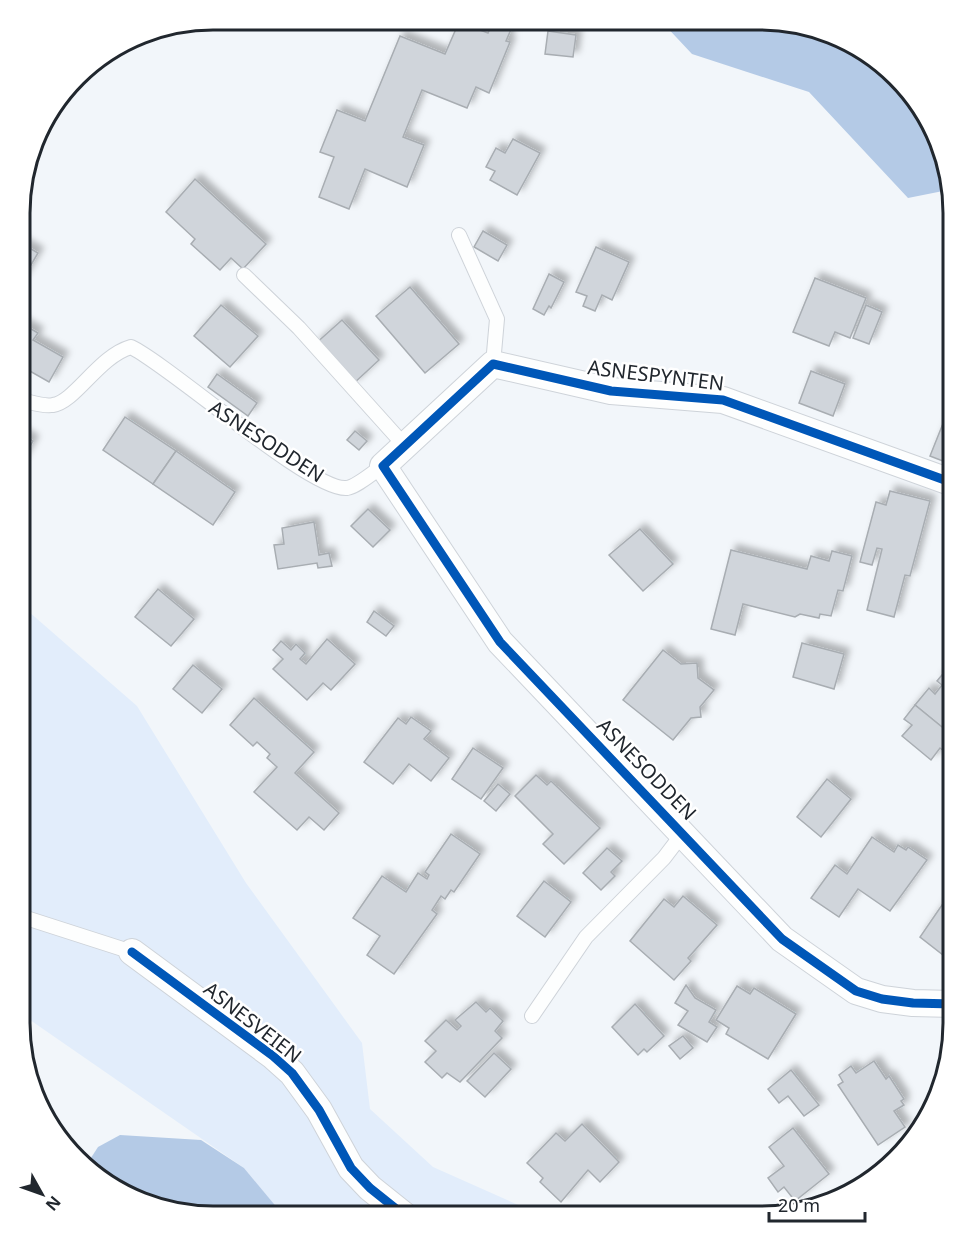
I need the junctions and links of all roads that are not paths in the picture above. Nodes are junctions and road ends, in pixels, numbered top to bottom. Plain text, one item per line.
1 (459, 235) dead end
2 (244, 275) dead end
3 (492, 364) junction
4 (30, 402) edge
5 (405, 446) junction
6 (383, 466) junction
7 (943, 479) edge
8 (683, 833) junction
9 (30, 919) edge
10 (132, 952) joint
11 (943, 1003) edge
12 (532, 1016) dead end
13 (392, 1206) edge

1 - 3 lane
2 - 5 lane
3 - 5 street
3 - 7 street, ASNESPYNTEN
4 - 6 lane, ASNESODDEN
5 - 6 street
6 - 8 street, ASNESODDEN
8 - 11 street, ASNESODDEN
8 - 12 lane
9 - 10 lane
10 - 13 street, ASNESVEIEN

